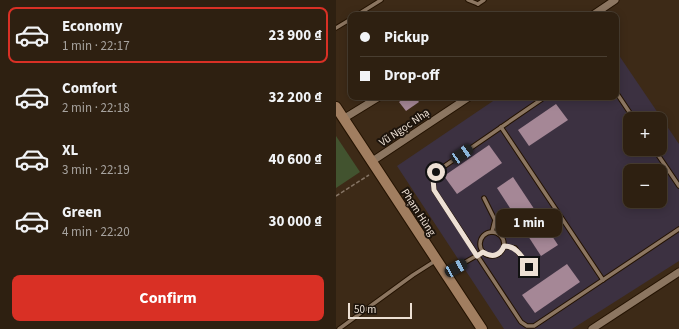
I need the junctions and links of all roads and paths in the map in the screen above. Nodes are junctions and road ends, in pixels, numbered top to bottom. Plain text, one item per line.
1 (381, 0) edge
2 (468, 0) edge
3 (474, 0) edge
4 (484, 0) edge
5 (616, 0) edge
6 (478, 4) junction
7 (362, 12) edge
8 (598, 12) edge
9 (348, 21) edge
10 (336, 28) edge
11 (619, 96) edge
12 (374, 100) edge
13 (465, 100) edge
14 (541, 100) edge
15 (336, 107) edge
16 (629, 112) edge
17 (343, 119) junction
18 (501, 127) junction
19 (659, 156) edge
20 (374, 166) junction
21 (679, 186) edge
22 (336, 196) edge
23 (484, 198) dead end
24 (679, 229) edge
25 (492, 232) junction
26 (504, 246) junction
27 (483, 252) junction
28 (477, 256) junction
29 (436, 261) junction
30 (529, 267) dead end
31 (679, 272) edge
32 (445, 274) junction
33 (603, 280) junction
34 (339, 329) edge
35 (482, 329) edge
36 (592, 329) edge

1 - 7 lane
2 - 6 lane
3 - 6 lane
4 - 6 lane
5 - 8 street
9 - 10 lane
11 - 16 lane
12 - 17 street
13 - 20 street, Vũ Ngọc Nhạ
14 - 18 lane
15 - 17 street, Phạm Hùng
17 - 20 street, Phạm Hùng
18 - 28 lane
18 - 33 lane
19 - 21 lane
20 - 22 path
20 - 29 street, Phạm Hùng
23 - 25 lane
24 - 33 lane
25 - 26 lane
25 - 27 lane
26 - 27 lane
26 - 30 lane
27 - 28 lane
28 - 32 lane
28 - 33 lane
29 - 32 street, Phạm Hùng
29 - 34 lane
31 - 36 street
32 - 35 street, Phạm Hùng

